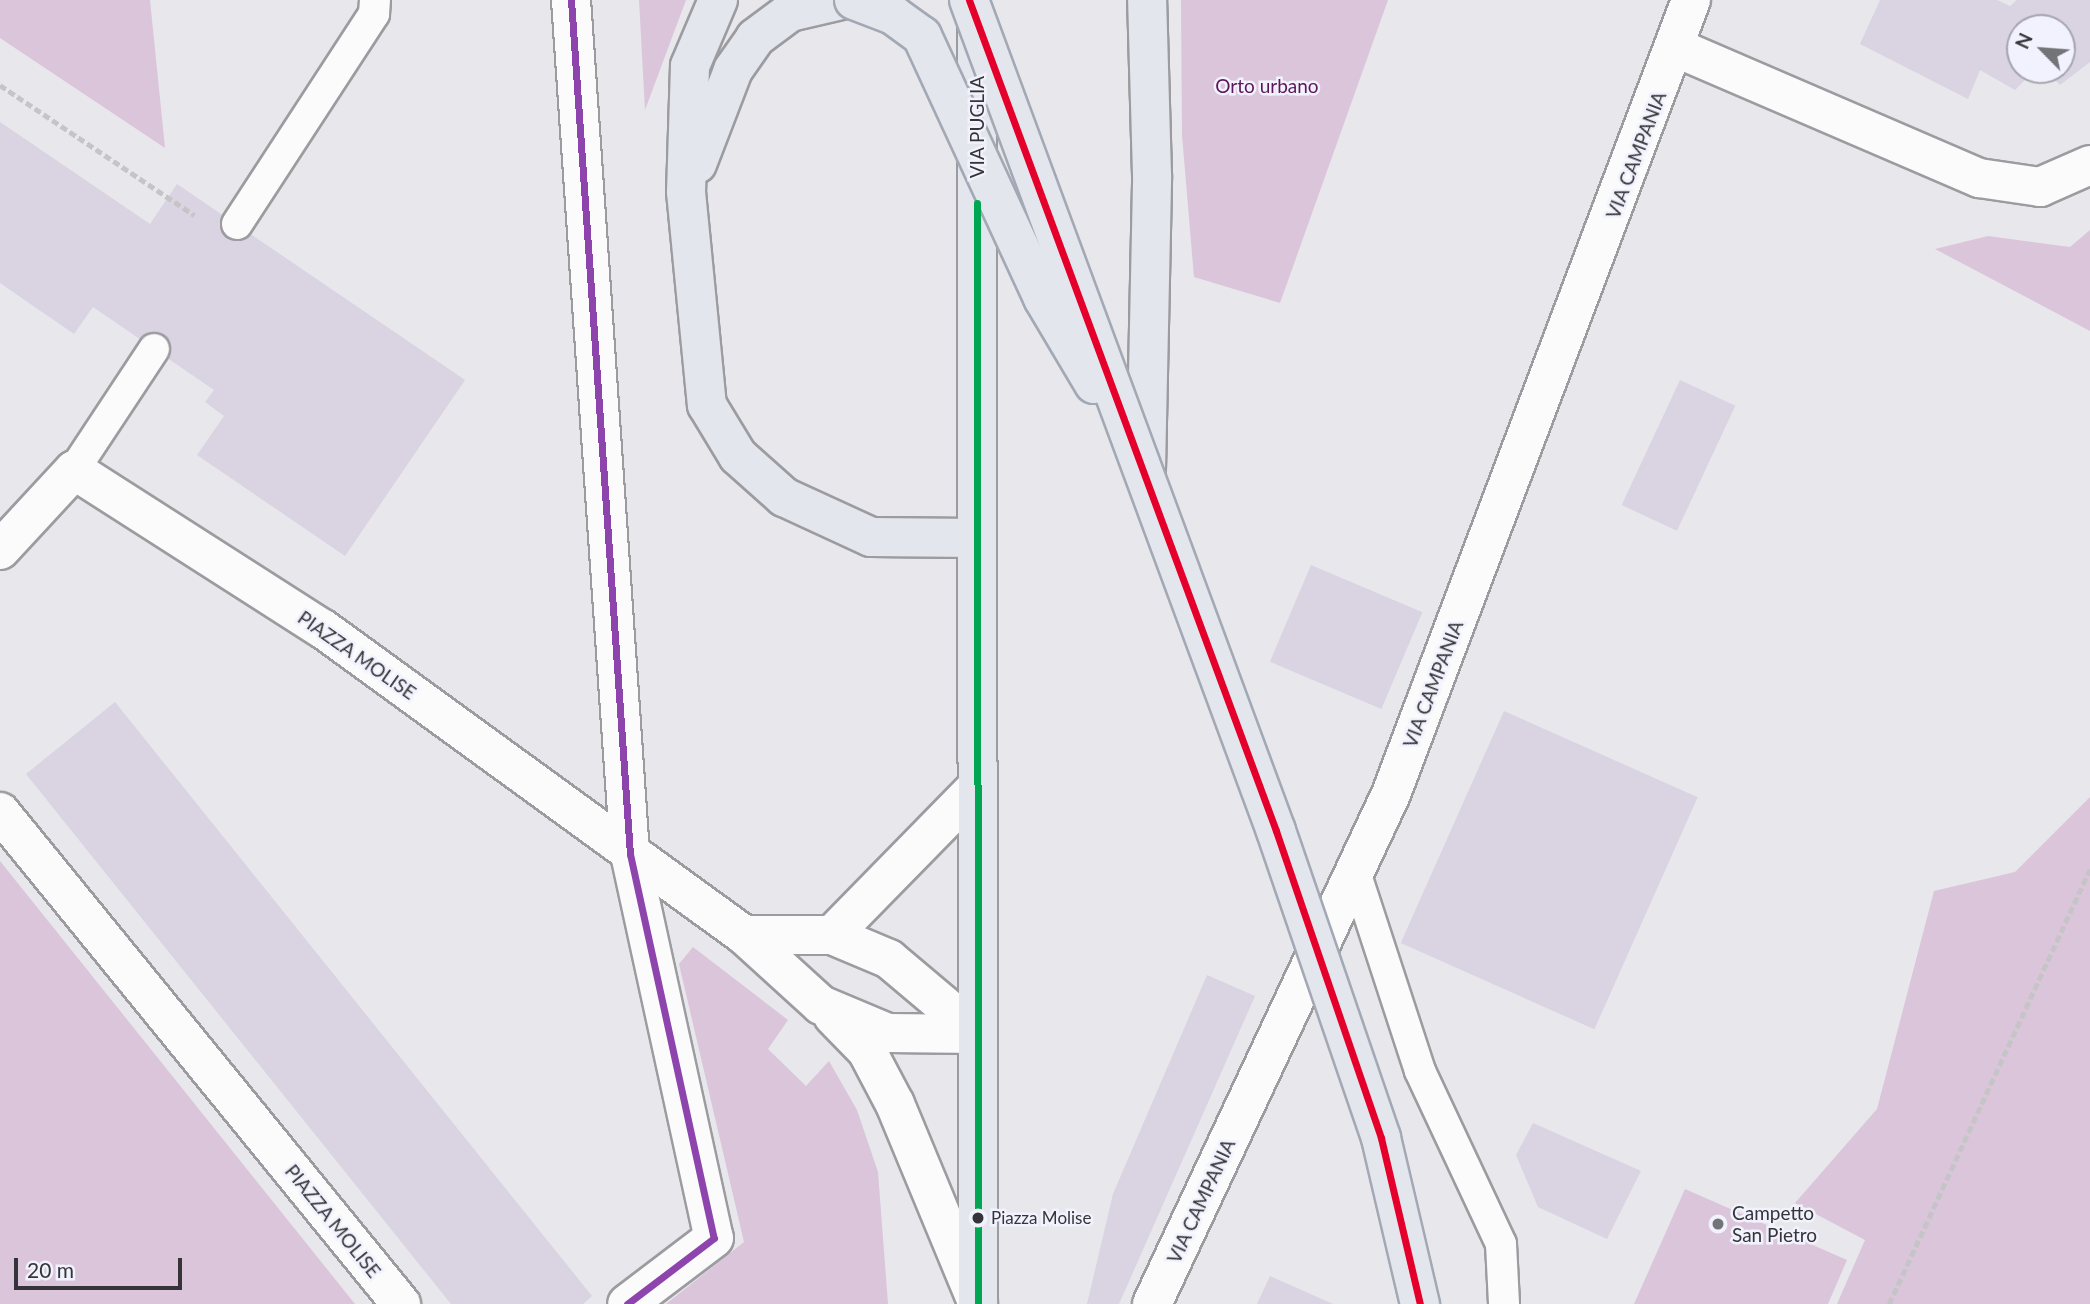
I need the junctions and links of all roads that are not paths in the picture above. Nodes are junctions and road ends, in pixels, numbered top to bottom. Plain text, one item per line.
1 (375, 0) edge
2 (571, 0) edge
3 (718, 0) edge
4 (842, 0) edge
5 (854, 0) edge
6 (969, 0) edge
7 (977, 0) edge
8 (1147, 0) edge
9 (1691, 0) edge
10 (1677, 48) junction
11 (2090, 165) edge
12 (686, 192) junction
13 (237, 224) dead end
14 (154, 349) dead end
15 (74, 470) junction
16 (1146, 470) junction
17 (976, 538) junction
18 (0, 550) edge
19 (977, 787) junction
20 (0, 812) edge
21 (630, 854) junction
22 (1356, 875) junction
23 (744, 935) junction
24 (832, 935) junction
25 (821, 1005) junction
26 (978, 1034) junction
27 (401, 1304) edge
28 (627, 1304) edge
29 (978, 1304) edge
30 (1152, 1304) edge
31 (1420, 1304) edge
32 (1504, 1304) edge

1 - 13 lane
2 - 21 street
3 - 12 main road
4 - 12 main road
5 - 16 main road, bridge
6 - 16 main road, bridge
7 - 17 main road, VIA PUGLIA
8 - 16 main road
9 - 10 street, VIA CAMPANIA
10 - 11 street
10 - 22 street, VIA CAMPANIA
12 - 17 main road
14 - 15 lane
15 - 18 street
15 - 21 street, PIAZZA MOLISE
16 - 31 main road, bridge
17 - 19 main road, VIA PUGLIA
19 - 24 street
19 - 26 main road, VIA PUGLIA
20 - 27 street, PIAZZA MOLISE
21 - 23 street, PIAZZA MOLISE
21 - 28 street
22 - 30 street, VIA CAMPANIA
22 - 32 lane
23 - 24 street
23 - 25 street, PIAZZA MOLISE
24 - 26 street
25 - 26 street
25 - 29 street, PIAZZA MOLISE
26 - 29 main road, VIA PUGLIA

